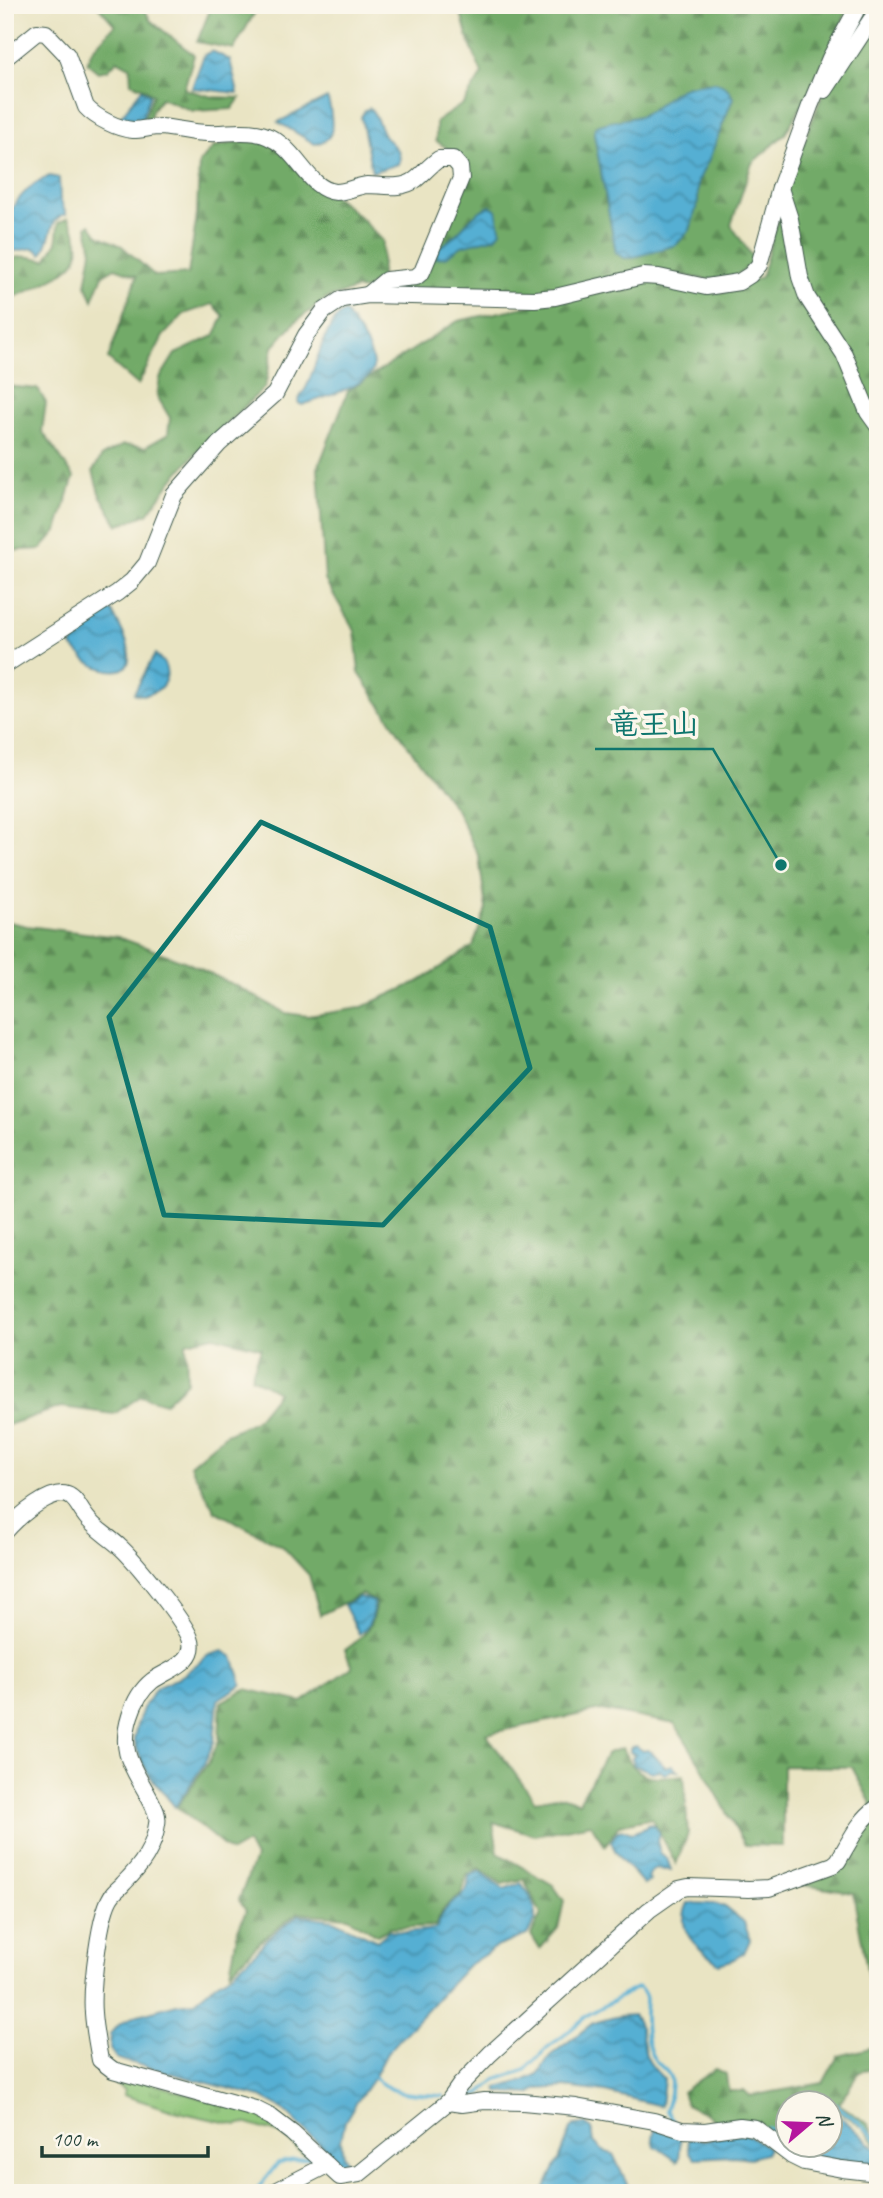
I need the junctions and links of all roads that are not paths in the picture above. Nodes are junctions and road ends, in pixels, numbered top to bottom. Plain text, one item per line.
1 (859, 5) edge
2 (878, 14) edge
3 (5, 58) edge
4 (810, 106) junction
5 (780, 188) junction
6 (368, 295) junction
7 (878, 426) edge
8 (5, 666) edge
9 (5, 1532) edge
10 (878, 1807) edge
11 (448, 2102) junction
12 (318, 2158) junction
13 (878, 2173) edge
14 (272, 2193) edge

1 - 4 street
2 - 4 street
3 - 6 street
4 - 5 street
5 - 6 street
5 - 7 street
6 - 8 street
9 - 12 street
10 - 11 street
11 - 12 street
11 - 13 street
12 - 14 street

